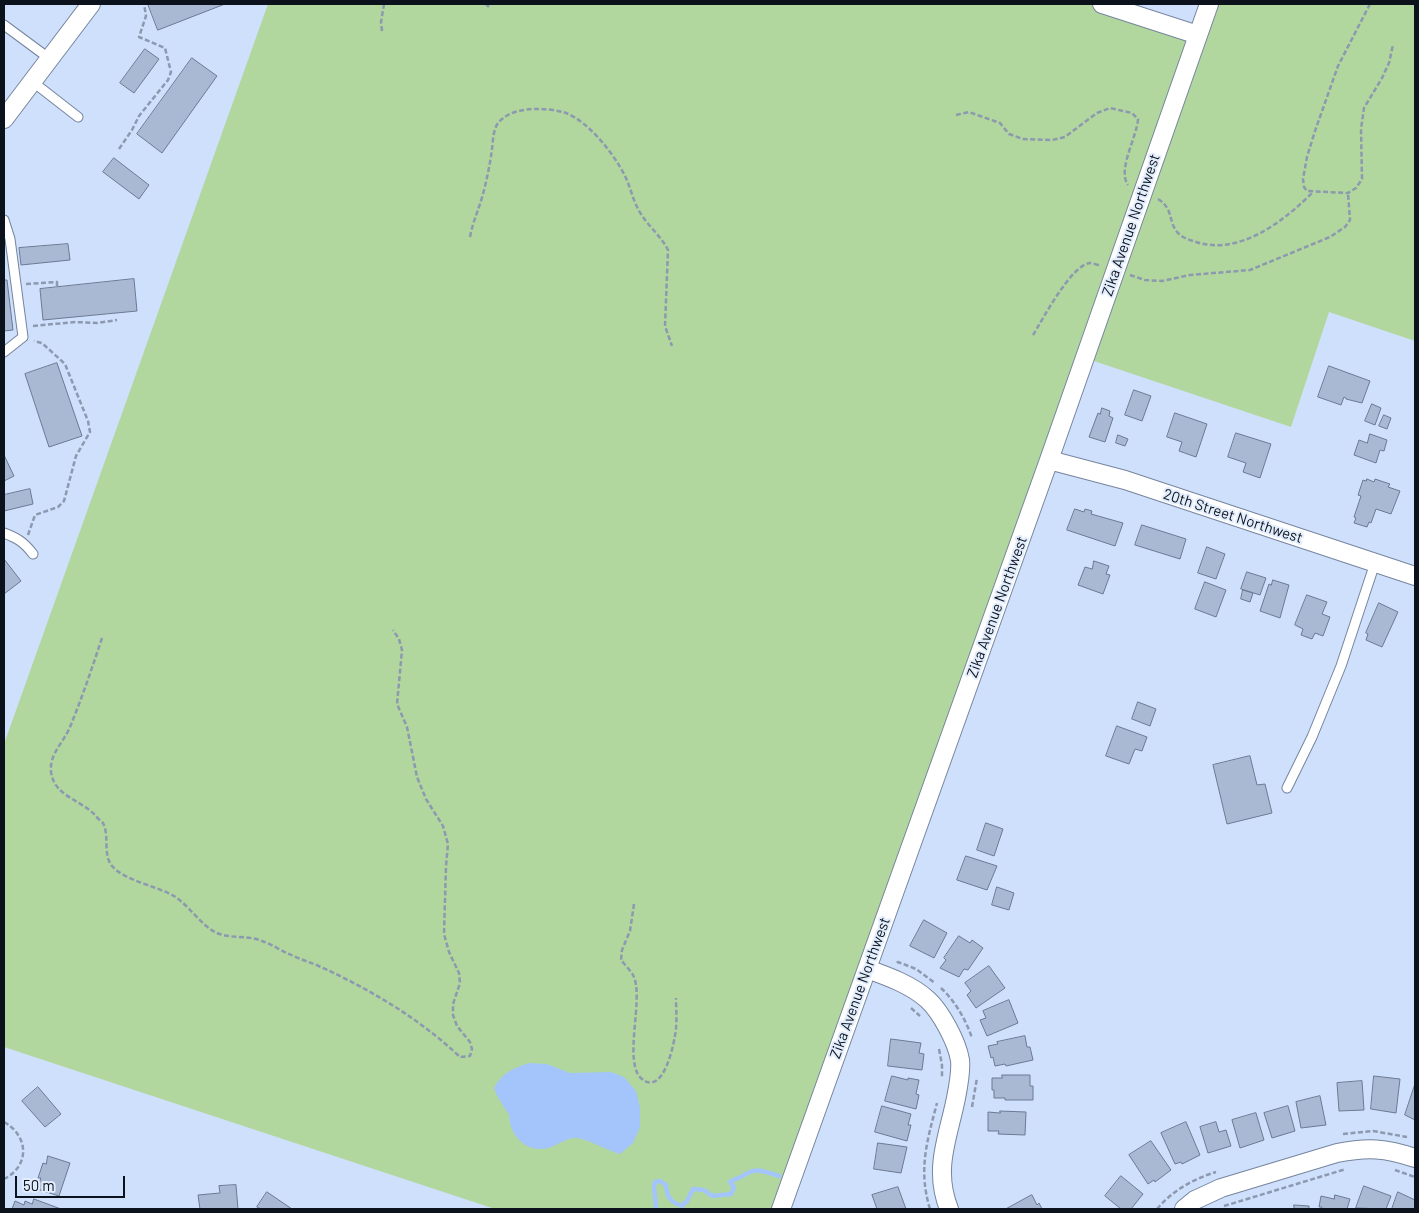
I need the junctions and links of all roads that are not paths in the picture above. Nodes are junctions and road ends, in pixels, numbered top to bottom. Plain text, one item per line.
1 (91, 4) edge
2 (1102, 4) edge
3 (1209, 4) edge
4 (4, 25) edge
5 (1198, 36) junction
6 (50, 59) junction
7 (33, 82) junction
8 (78, 117) dead end
9 (4, 119) edge
10 (4, 220) edge
11 (4, 352) edge
12 (1049, 460) junction
13 (4, 533) edge
14 (33, 554) dead end
15 (1375, 563) junction
16 (1415, 576) edge
17 (1287, 788) dead end
18 (867, 969) junction
19 (1415, 1158) edge
20 (781, 1209) edge
21 (949, 1209) edge
22 (1184, 1209) edge

1 - 6 street
2 - 5 street
3 - 5 street, Zika Avenue Northwest
4 - 6 lane
5 - 12 street, Zika Avenue Northwest
6 - 7 street
7 - 8 lane
7 - 9 street
10 - 11 lane
12 - 15 street, 20th Street Northwest
12 - 18 street, Zika Avenue Northwest
13 - 14 lane
15 - 16 street, 20th Street Northwest
15 - 17 lane
18 - 20 street, Zika Avenue Northwest
18 - 21 street
19 - 22 street

